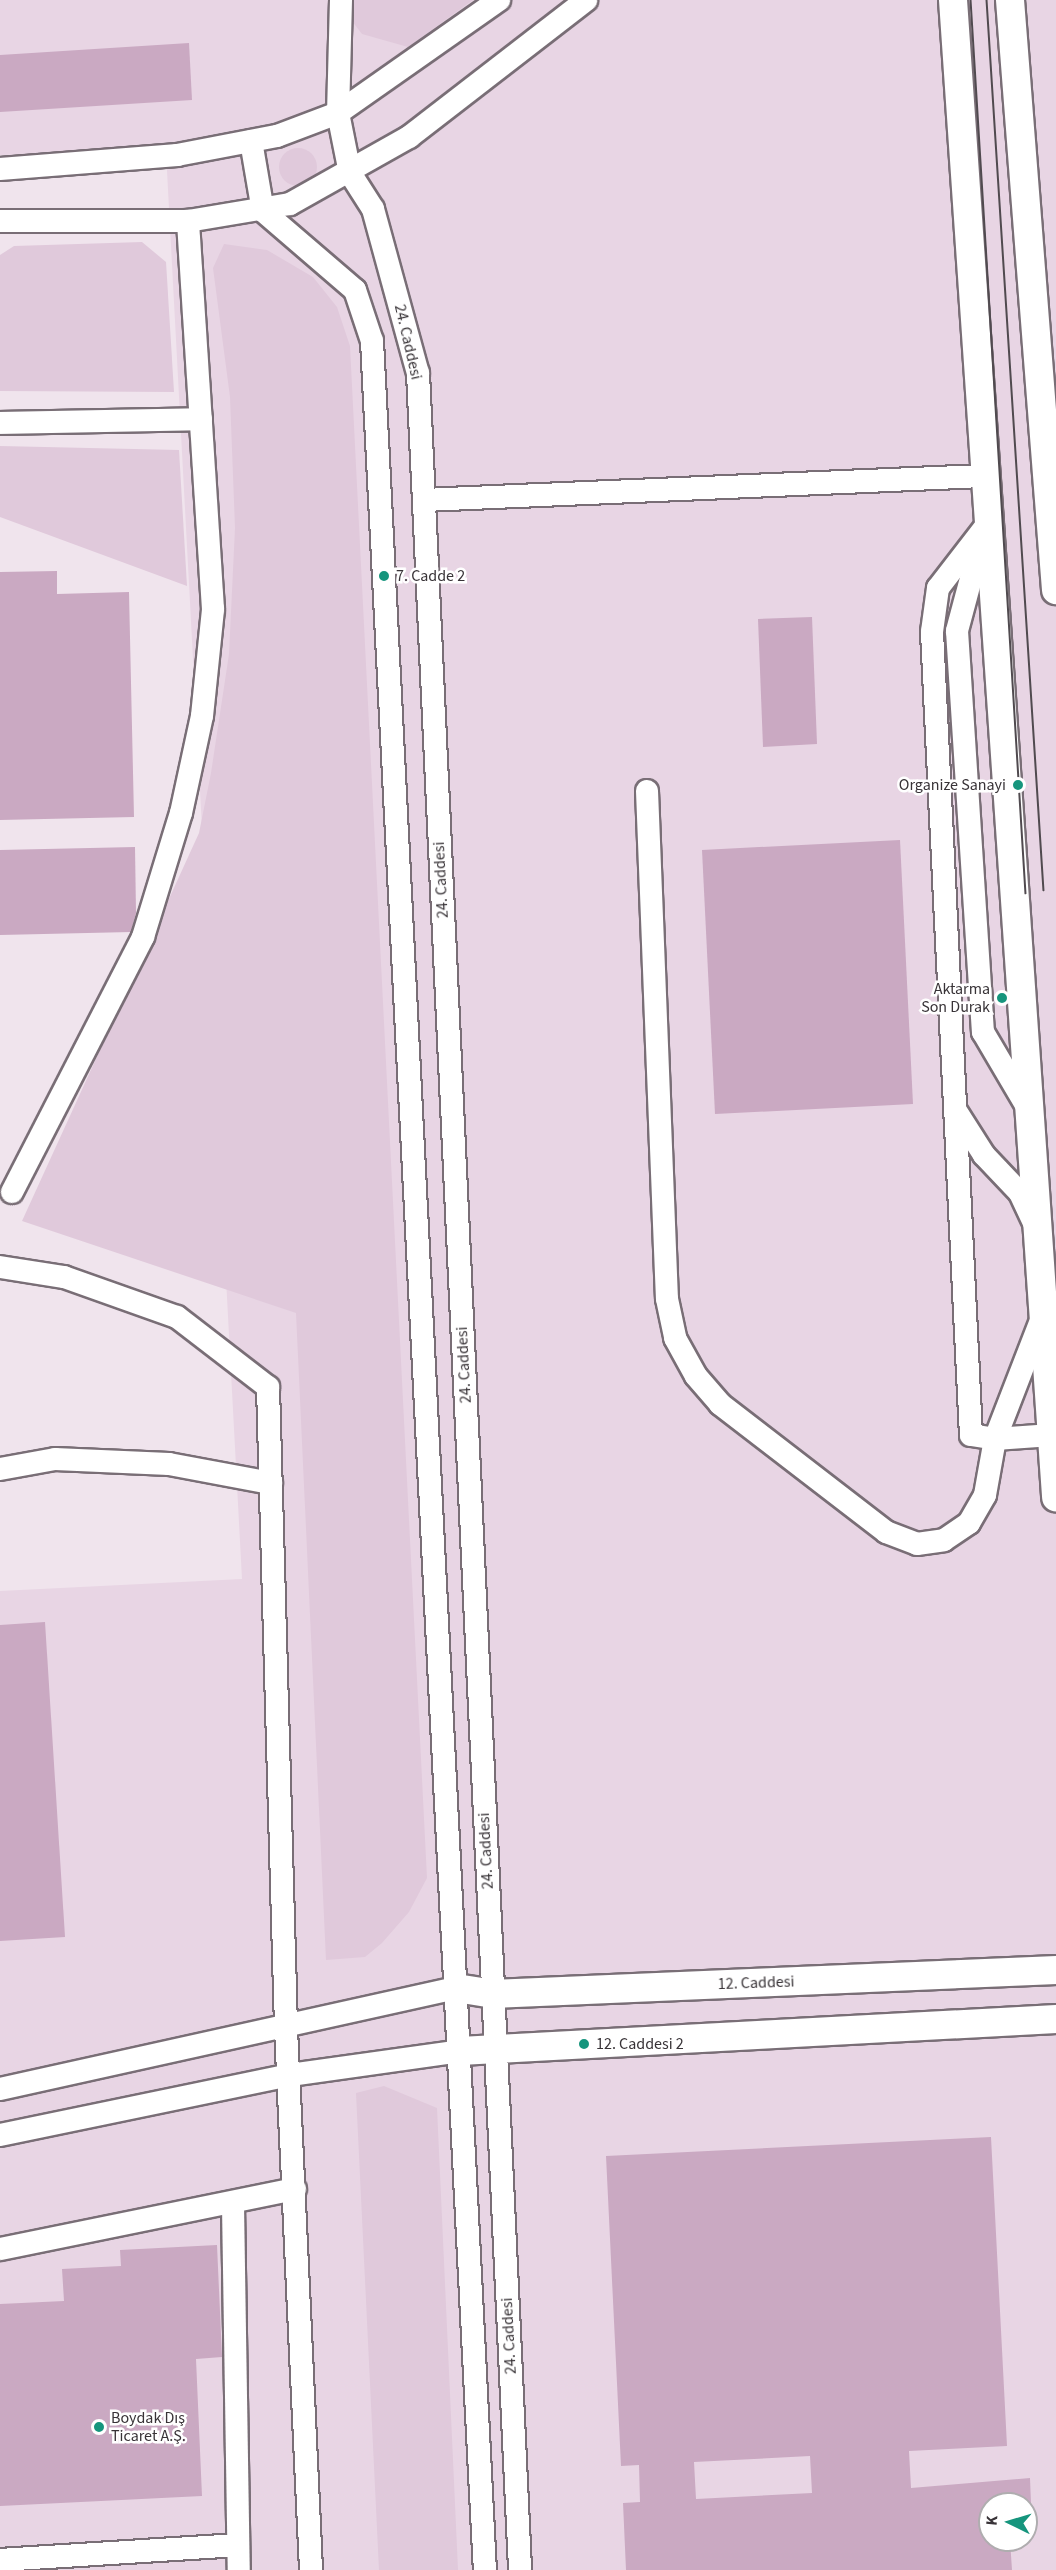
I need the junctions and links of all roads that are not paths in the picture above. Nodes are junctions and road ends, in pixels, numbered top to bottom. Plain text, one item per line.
1 (341, 0) edge
2 (499, 0) edge
3 (586, 0) edge
4 (953, 0) edge
5 (1010, 0) edge
6 (338, 113) junction
7 (251, 141) junction
8 (0, 169) edge
9 (350, 173) junction
10 (263, 211) junction
11 (0, 221) edge
12 (188, 221) junction
13 (201, 419) junction
14 (0, 423) edge
15 (1052, 463) edge
16 (982, 476) junction
17 (424, 500) junction
18 (986, 526) junction
19 (1056, 590) edge
20 (647, 791) dead end
21 (955, 1110) junction
22 (1033, 1118) junction
23 (12, 1192) dead end
24 (1040, 1237) junction
25 (0, 1267) edge
26 (1045, 1311) junction
27 (1052, 1435) junction
28 (995, 1439) junction
29 (0, 1469) edge
30 (271, 1483) junction
31 (1056, 1497) edge
32 (1056, 1970) edge
33 (456, 1988) junction
34 (492, 1994) junction
35 (1056, 2019) edge
36 (286, 2028) junction
37 (496, 2049) junction
38 (460, 2051) junction
39 (290, 2075) junction
40 (0, 2089) edge
41 (0, 2135) edge
42 (295, 2189) junction
43 (233, 2205) junction
44 (0, 2249) edge
45 (238, 2545) junction
46 (0, 2560) edge
47 (239, 2570) edge
48 (311, 2570) edge
49 (484, 2570) edge
50 (520, 2570) edge

1 - 6 street
2 - 6 street
3 - 9 street
4 - 16 main road
5 - 15 main road
6 - 7 street
6 - 9 street
7 - 8 street
7 - 10 street
9 - 10 street
9 - 17 street, 24. Caddesi
10 - 12 street
10 - 33 street
11 - 12 street
12 - 13 street
13 - 14 street
13 - 23 street
15 - 19 main road
16 - 17 street
16 - 18 main road
17 - 34 street, 24. Caddesi
18 - 21 street
18 - 22 main road
18 - 22 street
20 - 28 street
21 - 24 street
21 - 28 street
22 - 24 main road
24 - 26 main road
25 - 30 street
26 - 27 main road
26 - 28 street
27 - 28 street
27 - 31 main road
29 - 30 street
30 - 36 street
32 - 34 main road, 12. Caddesi
33 - 34 main road, 12. Caddesi
33 - 36 street
33 - 38 street
34 - 37 street, 24. Caddesi
35 - 37 main road
36 - 39 street
36 - 40 street
37 - 38 main road
37 - 50 street, 24. Caddesi
38 - 39 street
38 - 49 street
39 - 41 street
39 - 42 street
42 - 43 street
42 - 48 street
43 - 44 street
43 - 45 street
45 - 46 street
45 - 47 street

